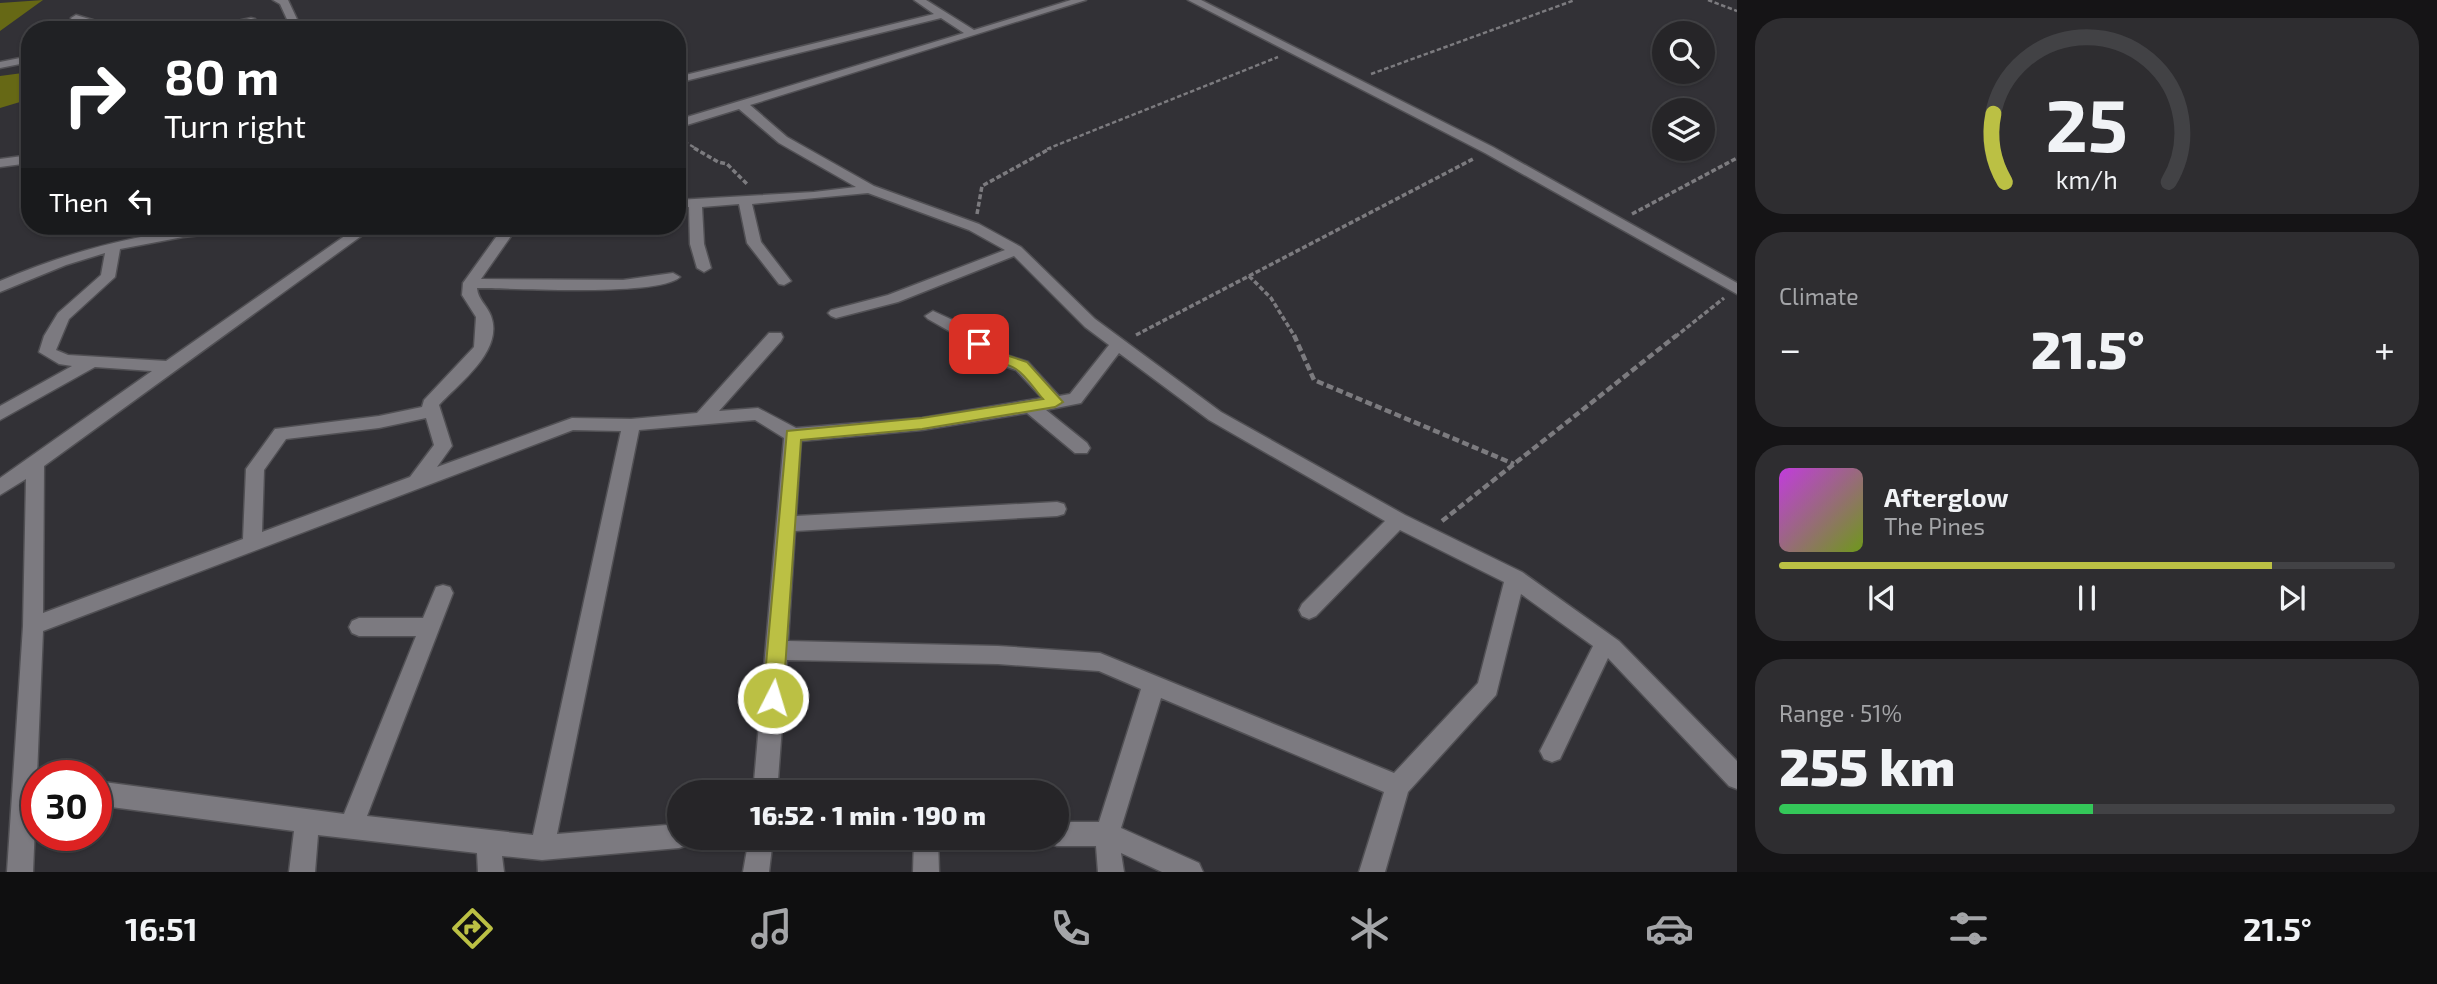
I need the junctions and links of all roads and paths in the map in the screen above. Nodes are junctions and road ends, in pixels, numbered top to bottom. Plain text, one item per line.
1 (278, 0) edge
2 (919, 0) edge
3 (1081, 0) edge
4 (1193, 0) edge
5 (1575, 0) edge
6 (1708, 0) edge
7 (1737, 11) edge
8 (941, 15) junction
9 (76, 18) dead end
10 (86, 21) edge
11 (293, 21) edge
12 (972, 33) junction
13 (1295, 51) junction
14 (727, 53) dead end
15 (21, 61) edge
16 (0, 65) edge
17 (740, 65) junction
18 (686, 78) edge
19 (1354, 80) junction
20 (741, 104) junction
21 (686, 121) edge
22 (686, 143) edge
23 (1489, 150) junction
24 (1737, 158) edge
25 (21, 160) edge
26 (0, 163) edge
27 (869, 189) junction
28 (750, 198) junction
29 (695, 202) junction
30 (686, 203) edge
31 (1616, 222) junction
32 (974, 227) junction
33 (158, 235) edge
34 (355, 235) edge
35 (505, 235) edge
36 (114, 245) junction
37 (1016, 250) junction
38 (704, 268) dead end
39 (1249, 276) junction
40 (673, 277) dead end
41 (784, 281) dead end
42 (470, 283) junction
43 (0, 287) edge
44 (1737, 289) edge
45 (836, 313) dead end
46 (933, 316) dead end
47 (775, 337) dead end
48 (1117, 345) junction
49 (92, 362) junction
50 (169, 367) junction
51 (1055, 402) junction
52 (1031, 406) junction
53 (432, 411) junction
54 (0, 414) edge
55 (702, 419) junction
56 (631, 425) junction
57 (793, 435) junction
58 (1081, 447) dead end
59 (35, 463) junction
60 (1514, 464) junction
61 (417, 482) junction
62 (0, 488) edge
63 (1057, 509) dead end
64 (1398, 520) junction
65 (787, 524) junction
66 (1425, 534) junction
67 (252, 544) junction
68 (1515, 578) junction
69 (443, 593) dead end
70 (1309, 610) dead end
71 (33, 626) junction
72 (359, 627) dead end
73 (429, 627) junction
74 (1605, 642) junction
75 (777, 650) junction
76 (1154, 684) junction
77 (1552, 751) dead end
78 (31, 760) edge
79 (1737, 778) edge
80 (766, 780) edge
81 (1398, 786) junction
82 (112, 795) edge
83 (307, 821) junction
84 (351, 827) junction
85 (1069, 834) edge
86 (1107, 834) junction
87 (667, 837) edge
88 (488, 842) junction
89 (542, 848) junction
90 (759, 850) edge
91 (926, 850) edge
92 (23, 851) edge
93 (20, 872) edge
94 (302, 872) edge
95 (491, 872) edge
96 (756, 872) edge
97 (926, 872) edge
98 (1111, 872) edge
99 (1190, 872) edge
100 (1372, 872) edge

1 - 11 street
2 - 8 street
3 - 12 street
4 - 13 street
5 - 19 path
6 - 7 path
8 - 12 street
8 - 17 street
9 - 10 street
12 - 20 street
13 - 19 street
13 - 32 path
14 - 17 street
15 - 16 street
17 - 18 street
19 - 23 street
20 - 21 street
20 - 27 street
22 - 28 path
23 - 31 street
23 - 39 path
24 - 31 path
25 - 26 street
27 - 28 street
27 - 32 street
28 - 29 street
28 - 41 street
29 - 30 street
29 - 38 street
31 - 44 street
32 - 37 street
33 - 36 street
34 - 50 street
35 - 42 street
36 - 43 street
36 - 49 street
37 - 45 street
37 - 48 street
39 - 48 path
39 - 60 path
40 - 42 street
42 - 53 street
44 - 60 path
46 - 51 street
47 - 55 street
48 - 51 street
48 - 64 street
49 - 50 street
49 - 54 street
50 - 59 street
51 - 52 street
52 - 57 street
52 - 58 street
53 - 61 street
53 - 67 street
55 - 56 street
55 - 57 street
56 - 61 street
56 - 89 street
57 - 65 street
59 - 62 street
59 - 71 street
60 - 66 path
61 - 67 street
63 - 65 street
64 - 66 street
64 - 70 street
65 - 75 street
66 - 68 street
67 - 71 street
68 - 74 street
68 - 81 street
69 - 73 street
71 - 78 street
72 - 73 street
73 - 84 street
74 - 77 street
74 - 79 street
75 - 76 street
75 - 80 street
76 - 81 street
76 - 86 street
81 - 100 street
82 - 83 street
83 - 84 street
83 - 94 street
84 - 88 street
85 - 86 street
86 - 98 street
86 - 99 street
87 - 89 street
88 - 89 street
88 - 95 street
90 - 96 street
91 - 97 street
92 - 93 street

